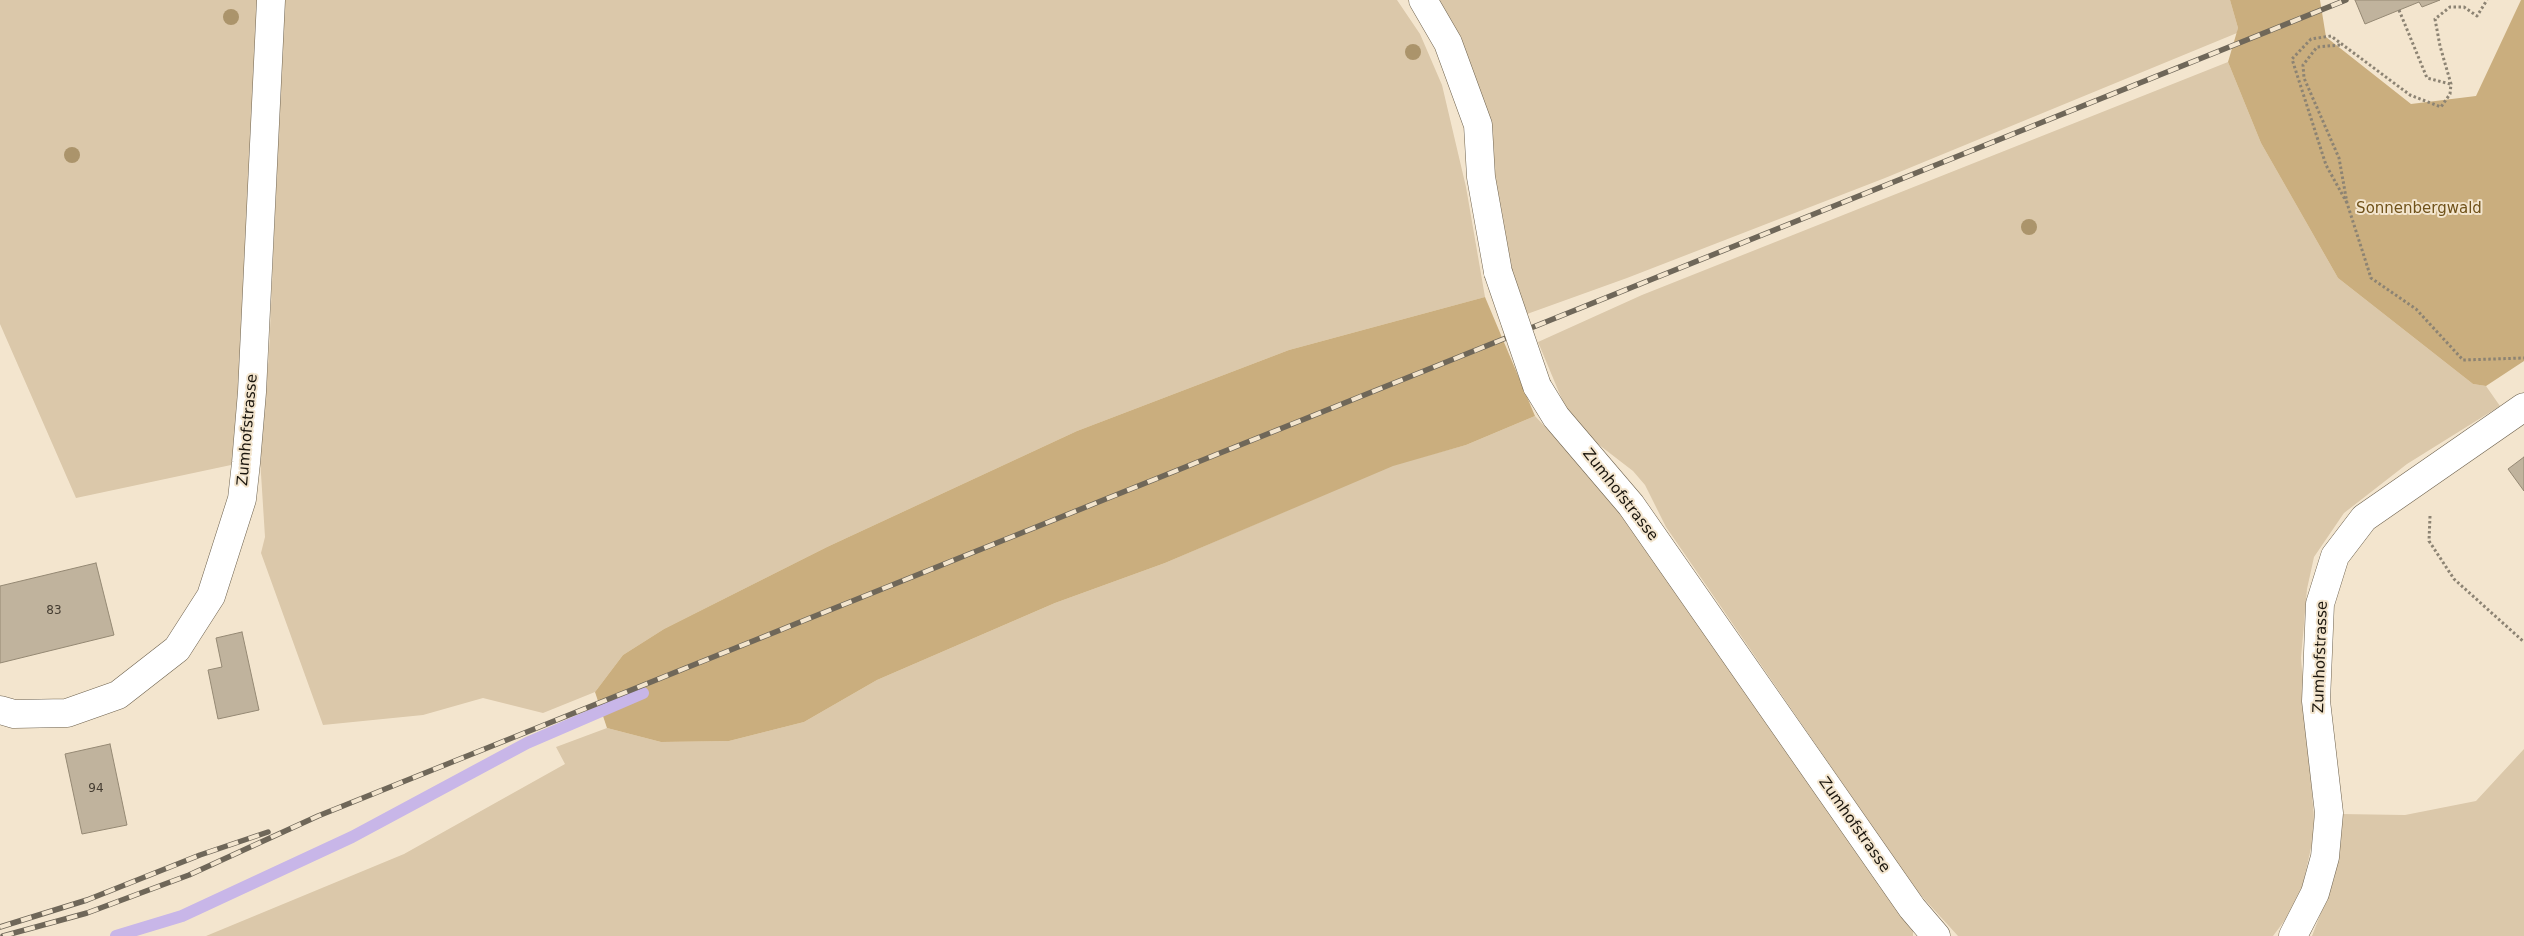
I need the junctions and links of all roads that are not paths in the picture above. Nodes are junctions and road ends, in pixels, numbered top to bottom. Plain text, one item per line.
1 (271, 0) edge
2 (1423, 0) edge
3 (2524, 407) edge
4 (0, 710) edge
5 (1936, 936) edge
6 (2293, 936) edge

1 - 4 street, Zumhofstrasse
2 - 5 street, Zumhofstrasse, bridge
3 - 6 street, Zumhofstrasse

